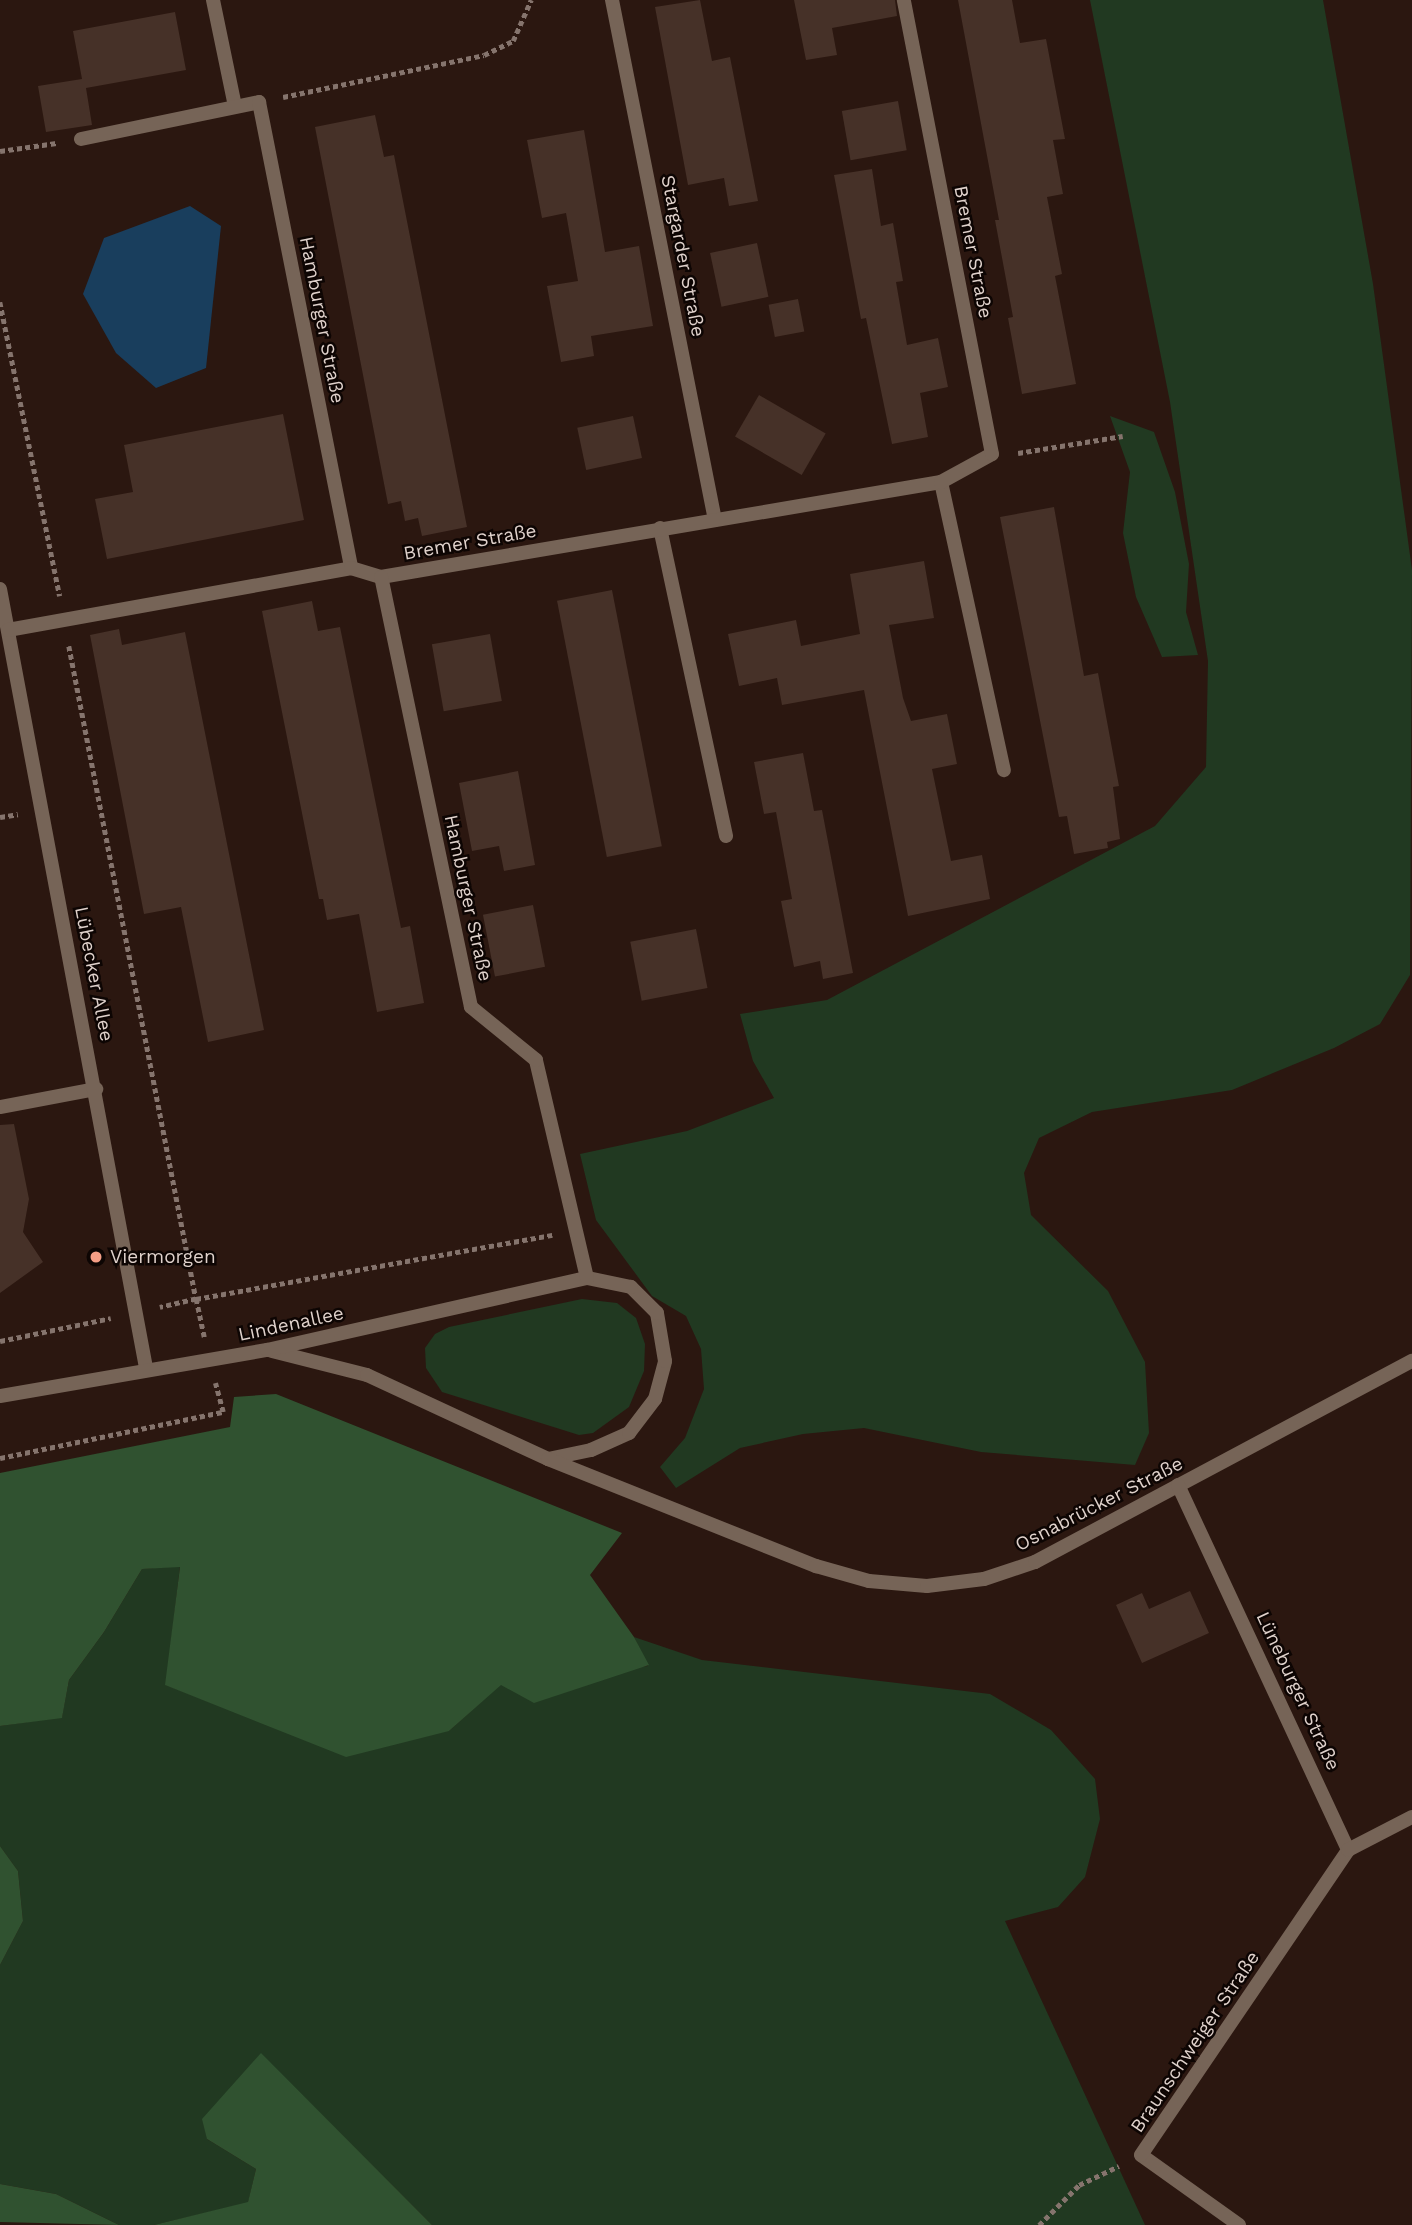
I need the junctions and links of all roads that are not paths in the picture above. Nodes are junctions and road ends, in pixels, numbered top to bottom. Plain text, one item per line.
1 (213, 0) edge
2 (612, 0) edge
3 (904, 0) edge
4 (235, 106) junction
5 (81, 139) road end
6 (941, 482) junction
7 (715, 520) junction
8 (660, 528) junction
9 (351, 568) junction
10 (381, 576) junction
11 (0, 589) edge
12 (8, 630) junction
13 (1004, 770) dead end
14 (726, 836) dead end
15 (96, 1089) junction
16 (0, 1107) edge
17 (587, 1278) junction
18 (267, 1350) junction
19 (1412, 1361) edge
20 (146, 1368) junction
21 (0, 1396) edge
22 (548, 1459) junction
23 (1178, 1485) junction
24 (1412, 1817) edge
25 (1348, 1850) junction
26 (1239, 2225) edge

1 - 4 street
2 - 7 street, Stargarder Straße
3 - 6 street, Bremer Straße
4 - 5 street
4 - 9 street, Hamburger Straße
6 - 7 street, Bremer Straße
6 - 13 street
7 - 8 street, Bremer Straße
8 - 10 street, Bremer Straße
8 - 14 street
9 - 10 street, Bremer Straße
9 - 12 street, Bremer Straße
10 - 17 street, Hamburger Straße
11 - 12 street, Lübecker Allee
12 - 15 street, Lübecker Allee
15 - 16 street
15 - 20 street, Lübecker Allee
17 - 18 street, Lindenallee
17 - 22 street
18 - 20 street, Lindenallee
18 - 22 street, Osnabrücker Straße
19 - 23 street, Osnabrücker Straße
20 - 21 street, Lindenallee
22 - 23 street, Osnabrücker Straße
23 - 25 street, Lüneburger Straße
24 - 25 street
25 - 26 street, Braunschweiger Straße

